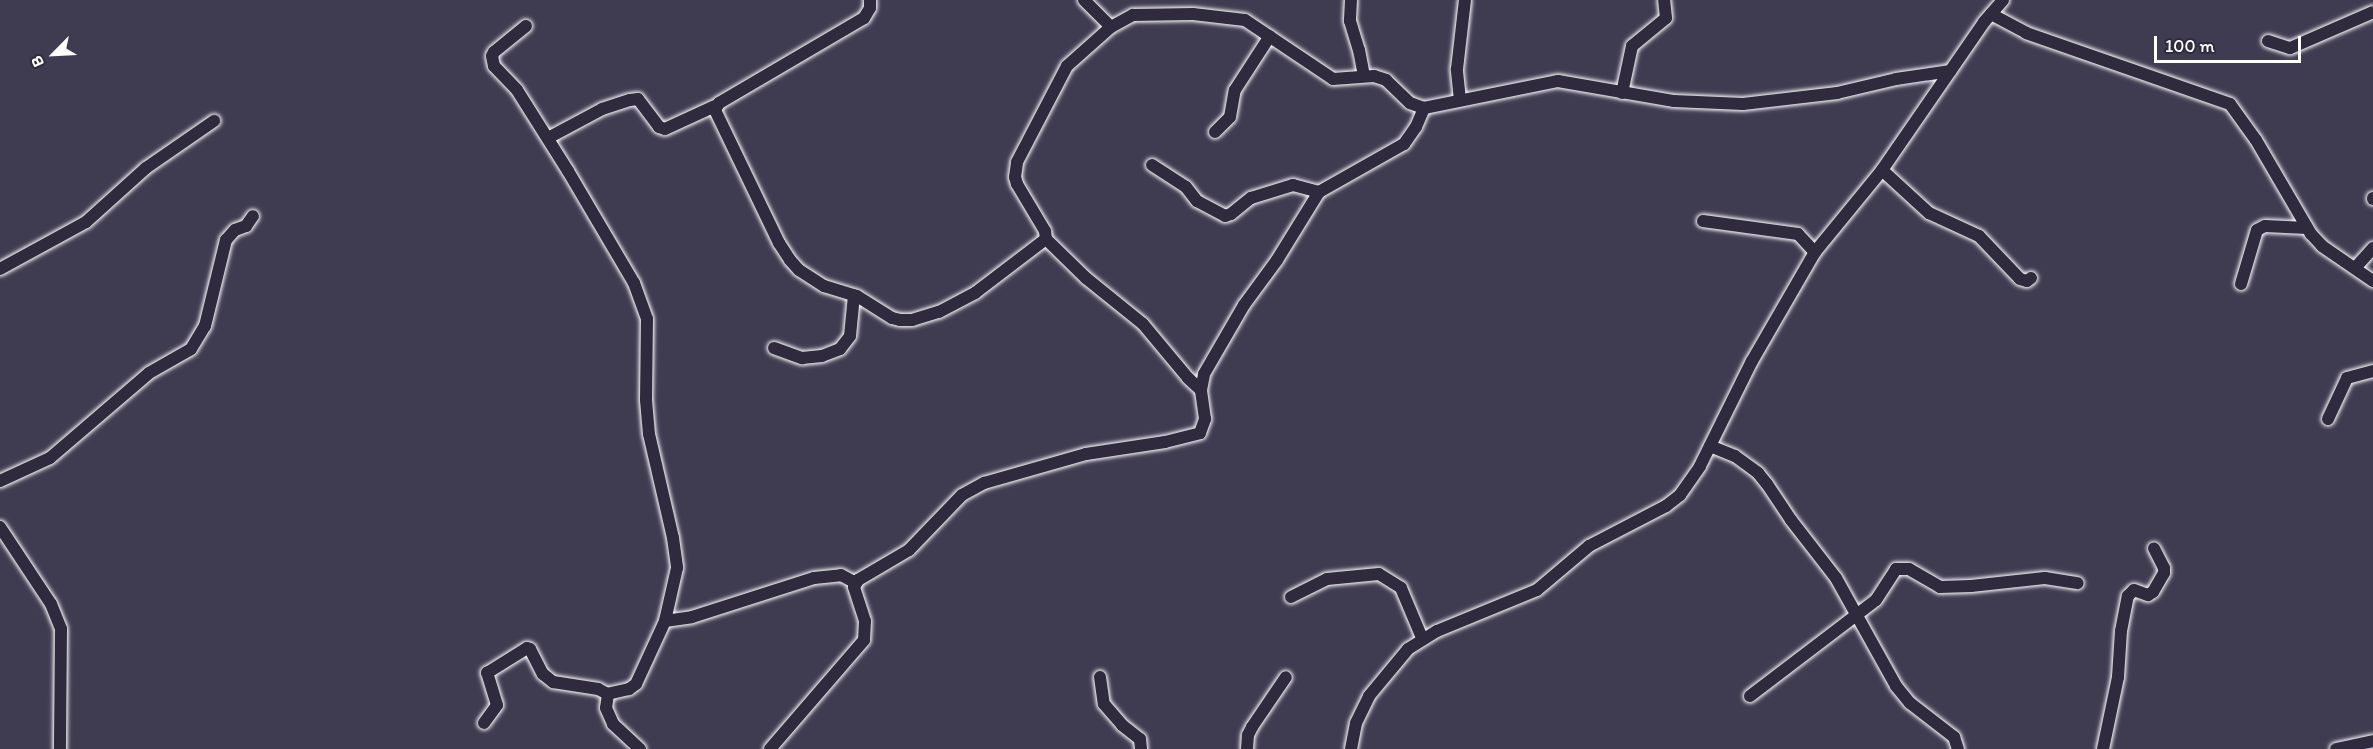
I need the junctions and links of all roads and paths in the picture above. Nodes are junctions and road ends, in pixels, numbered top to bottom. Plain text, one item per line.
1 (870, 0) edge
2 (1084, 0) edge
3 (1351, 0) edge
4 (1465, 0) edge
5 (1664, 0) edge
6 (2003, 0) edge
7 (2373, 12) edge
8 (1991, 14) junction
9 (526, 26) dead end
10 (1111, 27) junction
11 (1270, 36) junction
12 (2268, 41) dead end
13 (1950, 71) junction
14 (1364, 76) junction
15 (1622, 93) junction
16 (1460, 100) junction
17 (715, 106) junction
18 (1424, 108) junction
19 (214, 121) dead end
20 (1215, 132) dead end
21 (548, 138) junction
22 (1152, 165) dead end
23 (1882, 170) junction
24 (1320, 192) junction
25 (253, 216) dead end
26 (1703, 221) dead end
27 (2307, 228) junction
28 (1046, 239) junction
29 (2373, 248) edge
30 (1815, 252) junction
31 (0, 268) edge
32 (2355, 268) junction
33 (2031, 278) dead end
34 (2373, 281) edge
35 (2241, 284) dead end
36 (854, 296) junction
37 (774, 348) dead end
38 (2373, 371) edge
39 (1202, 390) junction
40 (2328, 419) dead end
41 (1710, 446) junction
42 (0, 481) edge
43 (0, 527) edge
44 (2154, 548) dead end
45 (856, 583) junction
46 (2078, 583) dead end
47 (1291, 597) dead end
48 (1857, 616) junction
49 (665, 621) junction
50 (1422, 638) junction
51 (1100, 677) dead end
52 (1286, 678) dead end
53 (608, 694) junction
54 (1750, 696) dead end
55 (484, 723) dead end
56 (2373, 741) edge
57 (2343, 748) edge
58 (60, 749) edge
59 (640, 749) edge
60 (770, 749) edge
61 (1141, 749) edge
62 (1247, 749) edge
63 (1351, 749) edge
64 (1959, 749) edge
65 (2103, 749) edge

1 - 17 street
2 - 10 street
3 - 14 street
4 - 16 street
5 - 15 street
6 - 8 street
7 - 12 street
8 - 13 street
8 - 27 street
9 - 21 street
10 - 11 street
10 - 28 street
11 - 14 street
11 - 20 street
13 - 15 street
13 - 23 street
14 - 18 street
15 - 16 street
16 - 18 street
17 - 21 street
17 - 36 street
18 - 24 street
19 - 31 street
21 - 49 street
22 - 24 street
23 - 30 street
23 - 33 street
24 - 39 street
25 - 42 street
26 - 30 street
27 - 32 street
27 - 35 street
28 - 36 street
28 - 39 street
29 - 32 street
30 - 41 street
32 - 34 street
36 - 37 street
38 - 40 street
39 - 45 street
41 - 48 street
41 - 50 street
43 - 58 street
44 - 65 street
45 - 49 street
45 - 60 street
46 - 48 street
47 - 50 street
48 - 54 street
48 - 64 street
49 - 53 street
50 - 63 street
51 - 61 street
52 - 62 street
53 - 55 street
53 - 59 street
56 - 57 street

